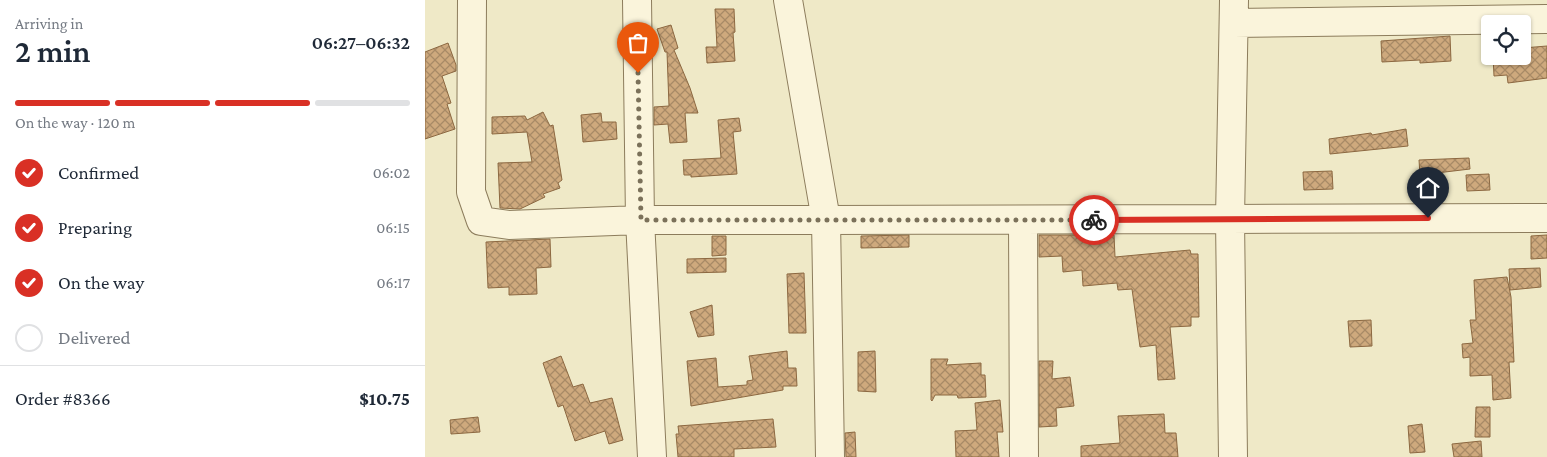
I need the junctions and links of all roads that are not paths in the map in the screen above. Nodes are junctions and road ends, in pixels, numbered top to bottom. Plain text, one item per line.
1 (472, 0) edge
2 (637, 0) edge
3 (788, 0) edge
4 (1234, 12) edge
5 (1547, 19) edge
6 (1547, 218) edge
7 (1230, 219) junction
8 (641, 220) junction
9 (826, 220) junction
10 (1023, 220) junction
11 (652, 457) edge
12 (830, 457) edge
13 (1024, 457) edge
14 (1233, 457) edge

1 - 8 street
2 - 8 street
3 - 9 street
4 - 5 street
4 - 7 street
6 - 7 street
7 - 10 street
7 - 14 street
8 - 9 street
8 - 11 street
9 - 10 street
9 - 12 street
10 - 13 street

